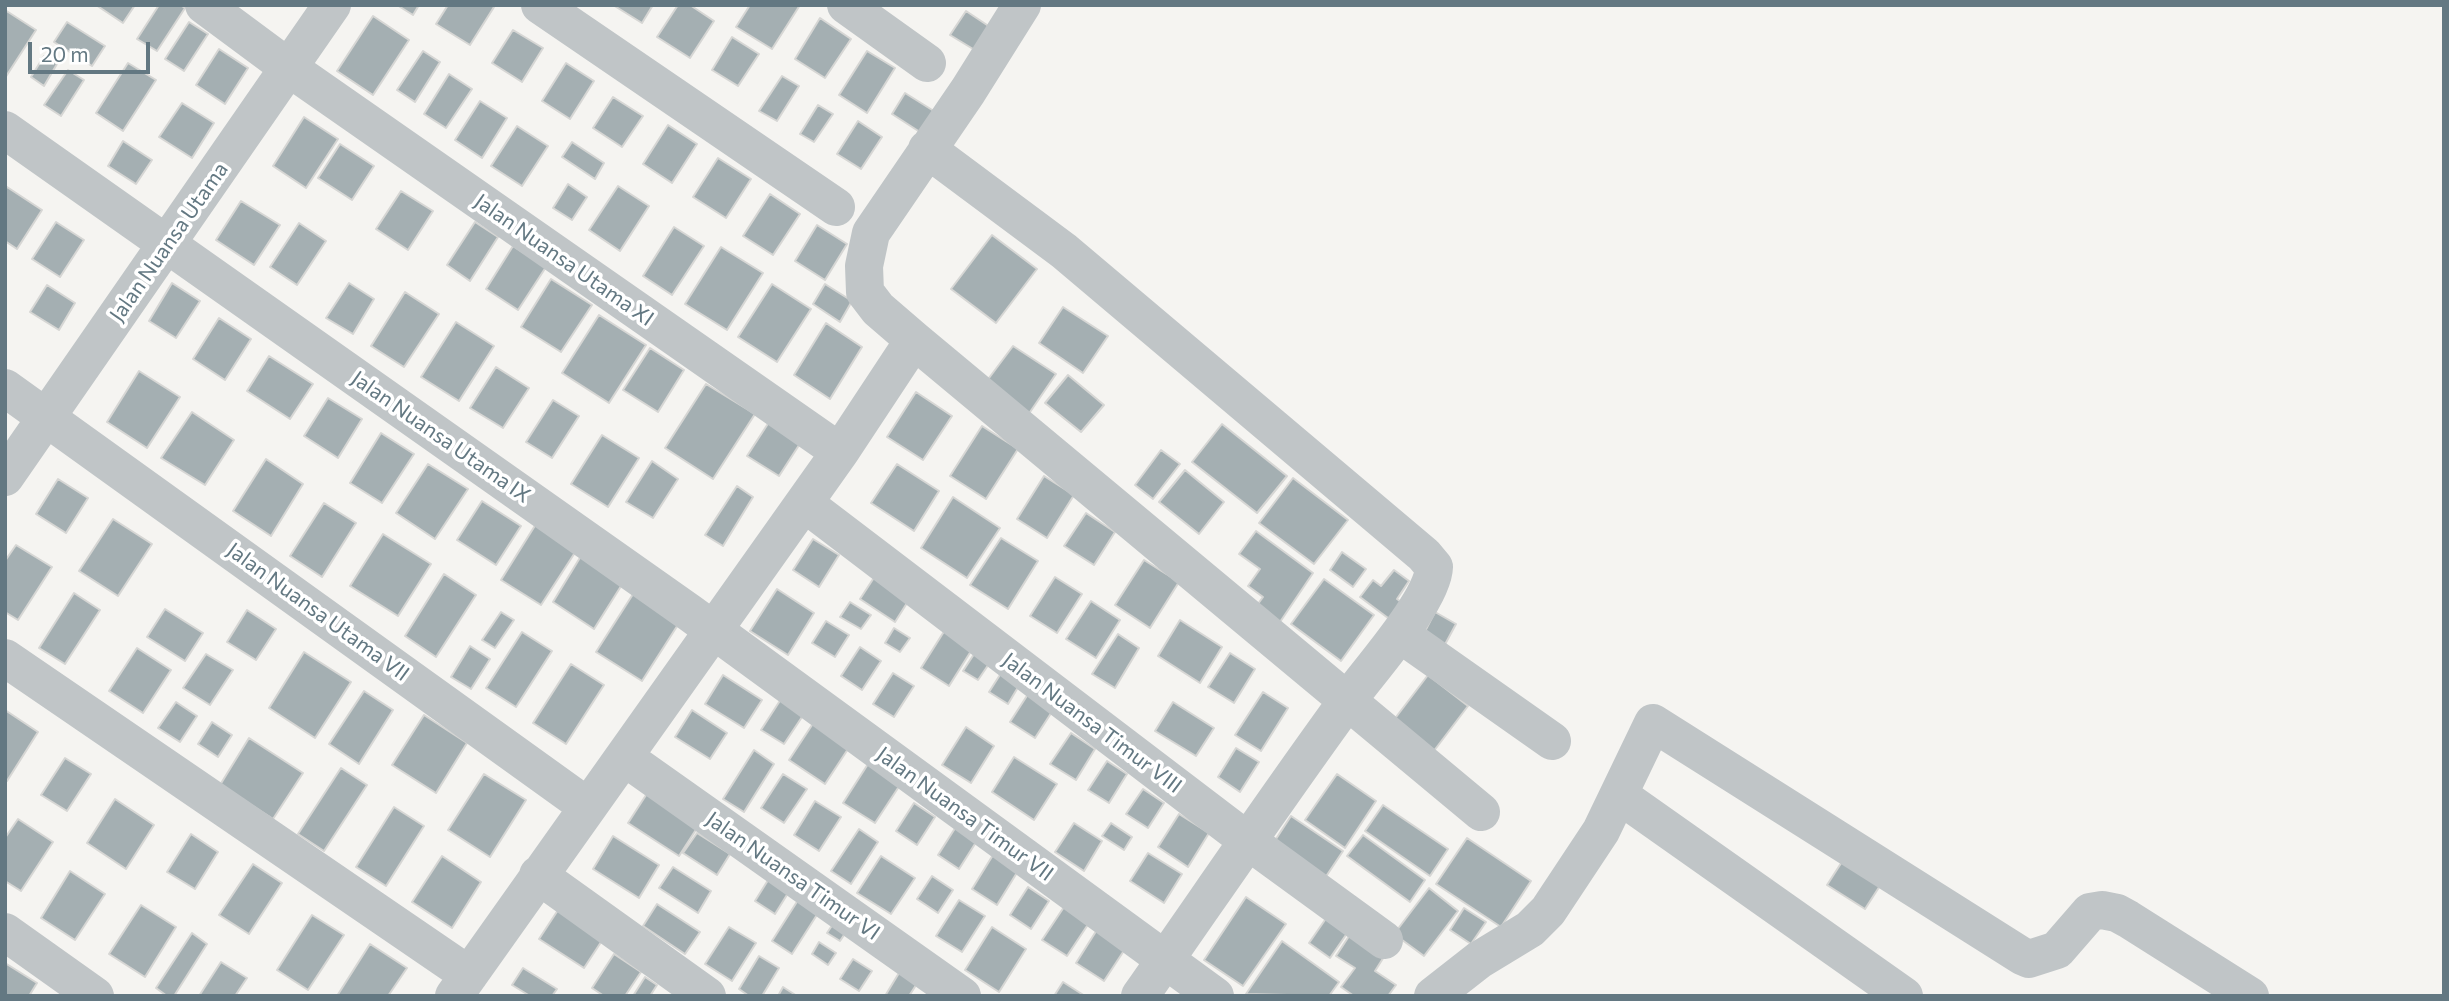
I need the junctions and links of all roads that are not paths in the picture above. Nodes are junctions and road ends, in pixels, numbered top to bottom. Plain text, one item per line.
1 (204, 5) edge
2 (332, 5) edge
3 (540, 5) edge
4 (846, 5) edge
5 (1022, 5) edge
6 (927, 63) dead end
7 (289, 68) junction
8 (5, 130) edge
9 (927, 149) junction
10 (835, 207) dead end
11 (168, 244) junction
12 (914, 340) junction
13 (5, 388) edge
14 (47, 418) junction
15 (840, 452) junction
16 (5, 477) edge
17 (804, 503) junction
18 (714, 631) junction
19 (1399, 634) junction
20 (5, 658) edge
21 (1347, 702) junction
22 (1552, 741) dead end
23 (624, 757) junction
24 (1619, 794) junction
25 (588, 807) junction
26 (1481, 812) dead end
27 (1248, 841) junction
28 (538, 875) junction
29 (5, 932) edge
30 (1384, 940) dead end
31 (1165, 960) junction
32 (462, 985) edge
33 (95, 996) edge
34 (707, 996) edge
35 (962, 996) edge
36 (1140, 996) edge
37 (1215, 996) edge
38 (1433, 996) edge
39 (1904, 996) edge
40 (2250, 996) edge

1 - 7 street, Jalan Nuansa Utama XI
2 - 7 street, Jalan Nuansa Utama
3 - 10 street
4 - 6 street
5 - 9 street
7 - 11 street, Jalan Nuansa Utama
7 - 15 street, Jalan Nuansa Utama XI
8 - 11 street, Jalan Nuansa Utama IX
9 - 12 street
9 - 19 street
11 - 14 street, Jalan Nuansa Utama
11 - 18 street, Jalan Nuansa Utama IX
12 - 15 street
12 - 21 street
13 - 14 street, Jalan Nuansa Utama VII
14 - 16 street, Jalan Nuansa Utama
14 - 25 street, Jalan Nuansa Utama VII
15 - 17 street
17 - 18 street
17 - 27 street, Jalan Nuansa Timur VIII
18 - 23 street
18 - 31 street, Jalan Nuansa Timur VII
19 - 21 street
19 - 22 street
20 - 32 street
21 - 26 street
21 - 27 street
23 - 25 street
23 - 35 street, Jalan Nuansa Timur VI
24 - 38 street
24 - 39 street
24 - 40 street
25 - 28 street
27 - 30 street, Jalan Nuansa Timur VIII
27 - 31 street
28 - 32 street
28 - 34 street
29 - 33 street
31 - 36 street
31 - 37 street, Jalan Nuansa Timur VII

